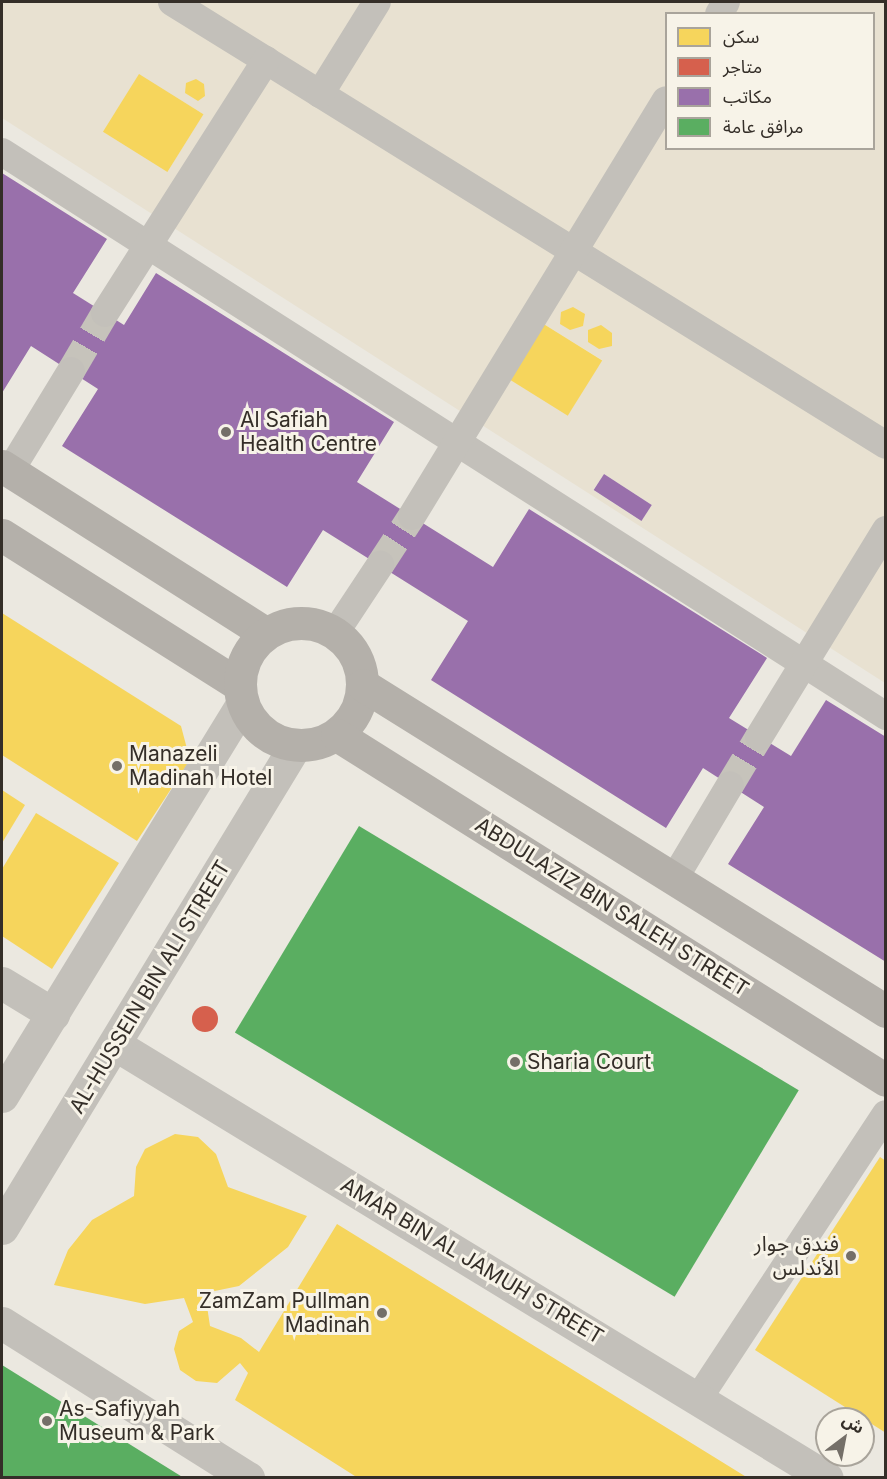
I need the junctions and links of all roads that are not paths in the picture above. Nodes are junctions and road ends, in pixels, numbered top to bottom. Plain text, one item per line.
1 (172, 2) edge
2 (378, 2) edge
3 (266, 60) junction
4 (320, 94) junction
5 (665, 102) edge
6 (2, 152) edge
7 (148, 245) junction
8 (574, 252) junction
9 (105, 313) tunnel mouth
10 (71, 371) tunnel mouth
11 (458, 443) junction
12 (885, 445) edge
13 (6, 469) edge
14 (412, 516) tunnel mouth
15 (885, 530) edge
16 (2, 535) edge
17 (380, 565) tunnel mouth
18 (266, 633) junction
19 (335, 633) junction
20 (803, 663) junction
21 (363, 685) junction
22 (241, 695) junction
23 (885, 716) edge
24 (337, 735) junction
25 (759, 736) tunnel mouth
26 (295, 746) junction
27 (730, 785) tunnel mouth
28 (674, 879) junction
29 (2, 983) edge
30 (885, 1011) edge
31 (52, 1014) junction
32 (117, 1045) junction
33 (885, 1080) edge
34 (2, 1096) edge
35 (885, 1113) edge
36 (2, 1228) edge
37 (2, 1323) edge
38 (698, 1399) junction
39 (248, 1478) edge
40 (827, 1478) edge

1 - 3 street
2 - 4 street
3 - 4 street
3 - 7 street
4 - 8 street
5 - 8 street
6 - 7 street
7 - 9 street
7 - 11 street
8 - 11 street
8 - 12 street
10 - 13 street
11 - 14 street
11 - 20 street
13 - 18 main road
15 - 20 street
16 - 22 main road
17 - 19 street
18 - 19 main road
18 - 22 main road
19 - 21 main road
20 - 23 street
20 - 25 street
21 - 24 main road
21 - 28 main road
22 - 26 main road
22 - 31 street
24 - 26 main road
24 - 33 main road, ABDULAZIZ BIN SALEH STREET
26 - 32 street, AL-HUSSEIN BIN ALI STREET
27 - 28 street
28 - 30 main road
29 - 31 street
31 - 34 street
32 - 36 street, AL-HUSSEIN BIN ALI STREET
32 - 38 street, AMAR BIN AL JAMUH STREET
35 - 38 street
37 - 39 street
38 - 40 street, AMAR BIN AL JAMUH STREET

